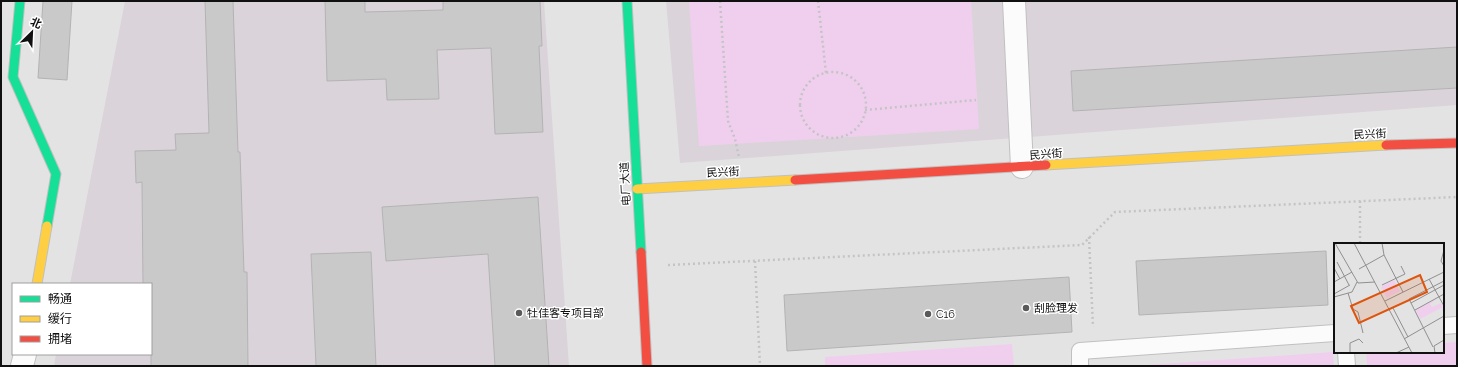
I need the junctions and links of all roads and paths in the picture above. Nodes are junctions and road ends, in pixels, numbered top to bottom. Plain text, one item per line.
1 (20, 1) edge
2 (627, 1) edge
3 (720, 1) edge
4 (818, 1) edge
5 (1014, 1) edge
6 (826, 73) junction
7 (976, 100) dead end
8 (865, 110) junction
9 (1457, 143) edge
10 (740, 160) dead end
11 (1022, 167) junction
12 (637, 189) junction
13 (1457, 197) edge
14 (1360, 201) junction
15 (1089, 237) junction
16 (1360, 243) edge
17 (755, 261) junction
18 (641, 266) junction
19 (37, 283) edge
20 (1457, 325) edge
21 (1444, 326) edge
22 (1334, 333) edge
23 (1094, 350) junction
24 (1346, 353) edge
25 (25, 355) edge
26 (22, 366) edge
27 (647, 366) edge
28 (760, 366) edge
29 (1080, 366) edge
30 (1347, 366) edge

1 - 19 street
2 - 12 street, 电厂大道
3 - 10 path
4 - 6 path
5 - 11 street
6 - 8 path
6 - 8 path
7 - 8 path
9 - 11 street, 民兴街
11 - 12 street, 民兴街
12 - 18 street, 电厂大道
13 - 14 path
14 - 15 path
14 - 16 path
15 - 17 path
15 - 23 path
17 - 18 path
17 - 28 path
18 - 27 street, 电厂大道
20 - 21 lane
22 - 23 lane
23 - 29 lane
24 - 30 lane
25 - 26 street

